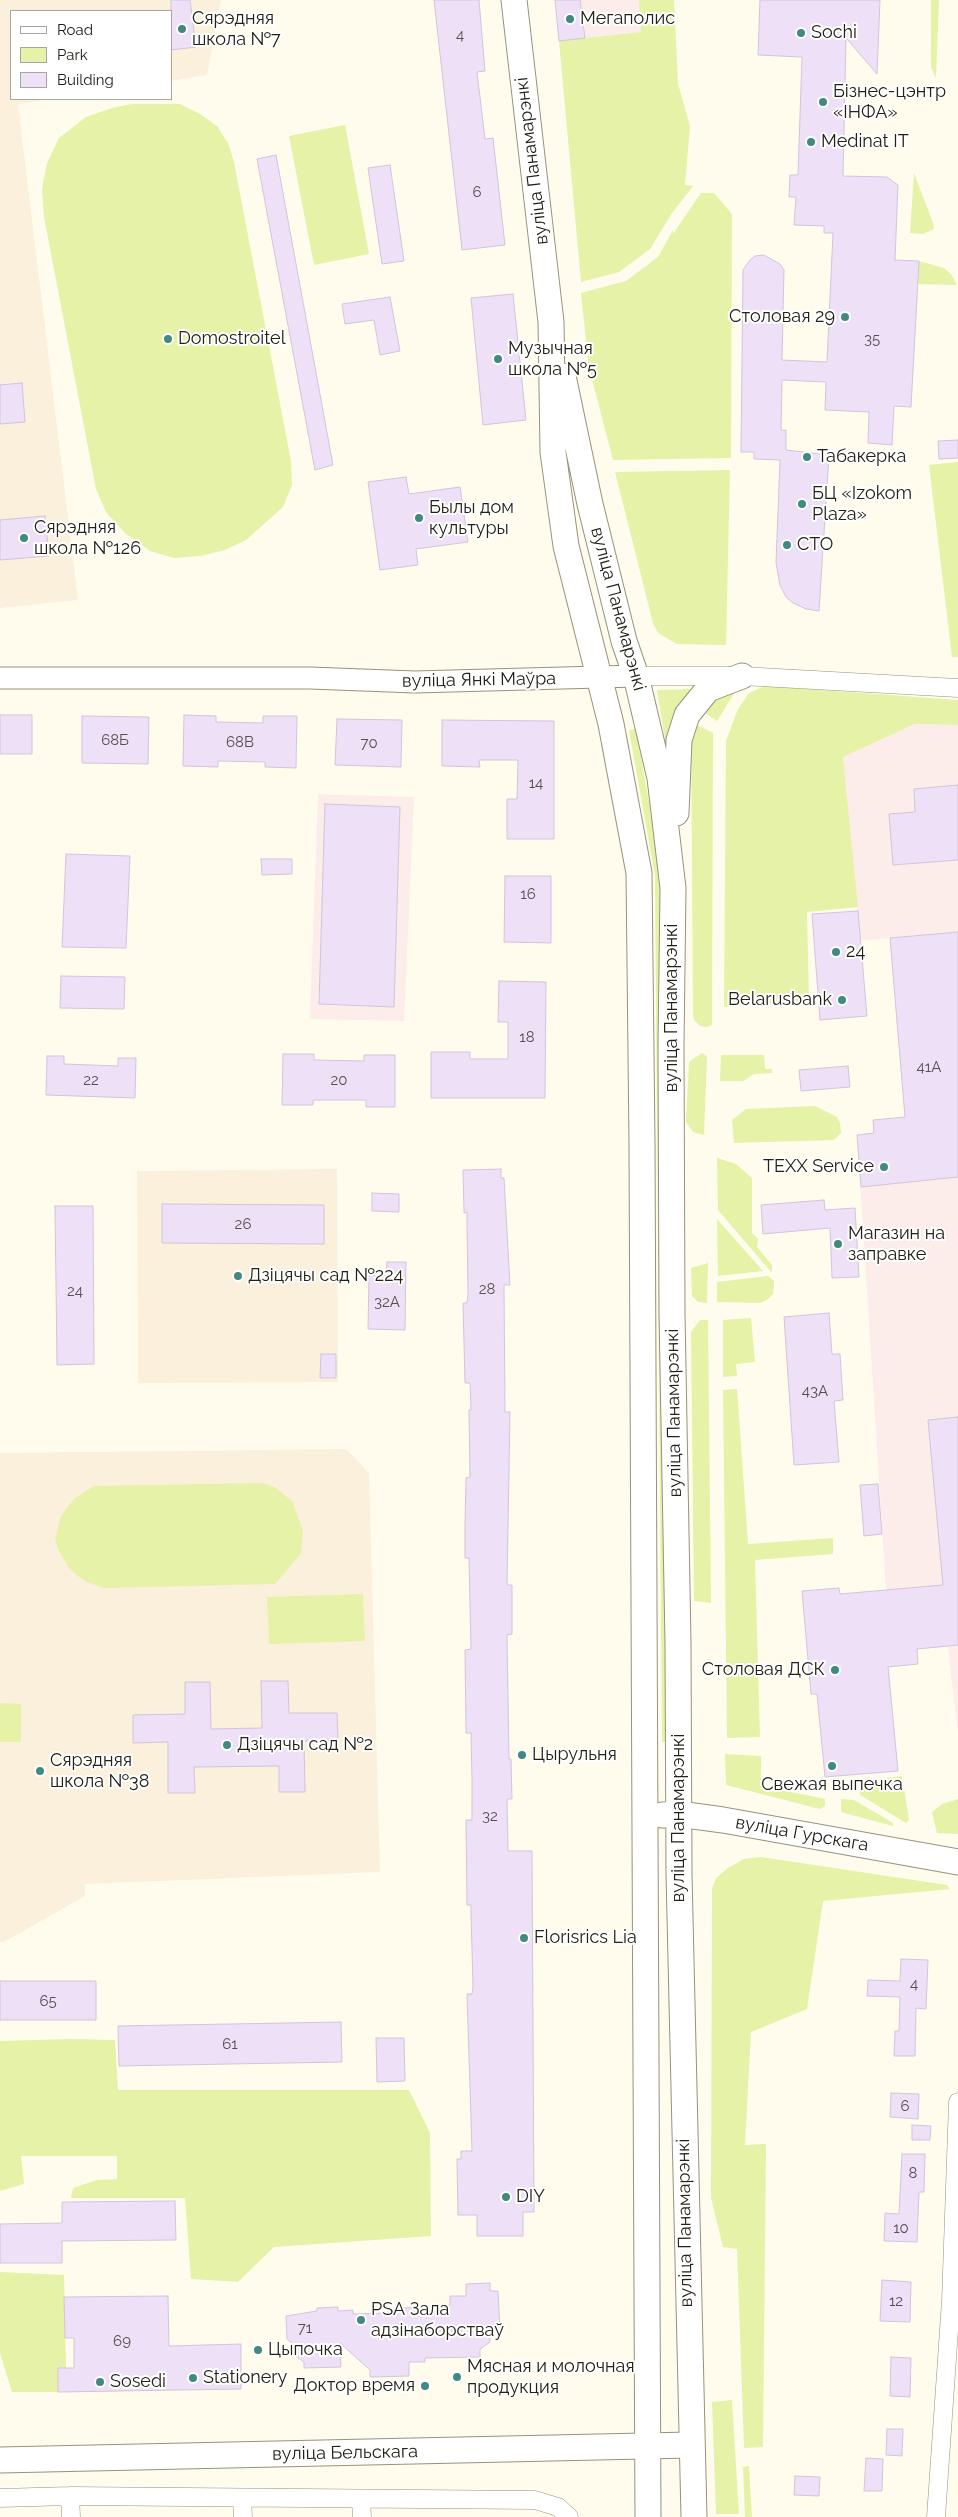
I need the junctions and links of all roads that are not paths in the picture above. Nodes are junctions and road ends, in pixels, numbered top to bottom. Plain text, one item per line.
1 (514, 0) edge
2 (551, 322) junction
3 (636, 676) junction
4 (742, 676) junction
5 (600, 677) junction
6 (0, 678) edge
7 (958, 688) edge
8 (673, 888) junction
9 (679, 1814) junction
10 (644, 1816) junction
11 (958, 1862) edge
12 (958, 2102) edge
13 (690, 2445) junction
14 (646, 2448) junction
15 (0, 2460) edge
16 (70, 2496) junction
17 (0, 2498) edge
18 (242, 2498) junction
19 (361, 2509) edge
20 (71, 2517) edge
21 (243, 2517) edge
22 (569, 2517) edge
23 (648, 2517) edge
24 (694, 2517) edge
25 (936, 2517) edge

1 - 2 main road, вуліца Панамарэнкі
2 - 3 main road, вуліца Панамарэнкі
2 - 5 main road, вуліца Панамарэнкі
3 - 4 street, вуліца Янкі Маўра
3 - 5 street, вуліца Янкі Маўра
3 - 8 main road, вуліца Панамарэнкі
4 - 7 street, вуліца Янкі Маўра
4 - 8 main road
5 - 6 street, вуліца Янкі Маўра
5 - 10 main road, вуліца Панамарэнкі
8 - 9 main road, вуліца Панамарэнкі
9 - 10 main road, вуліца Гурскага
9 - 11 main road, вуліца Гурскага
9 - 13 main road, вуліца Панамарэнкі
10 - 14 main road, вуліца Панамарэнкі
12 - 25 street
13 - 14 main road, вуліца Бельскага
13 - 24 main road, вуліца Панамарэнкі
14 - 15 main road, вуліца Бельскага
14 - 23 main road, вуліца Панамарэнкі
16 - 17 street
16 - 18 street
16 - 20 street
18 - 19 street
18 - 21 street
19 - 22 street

